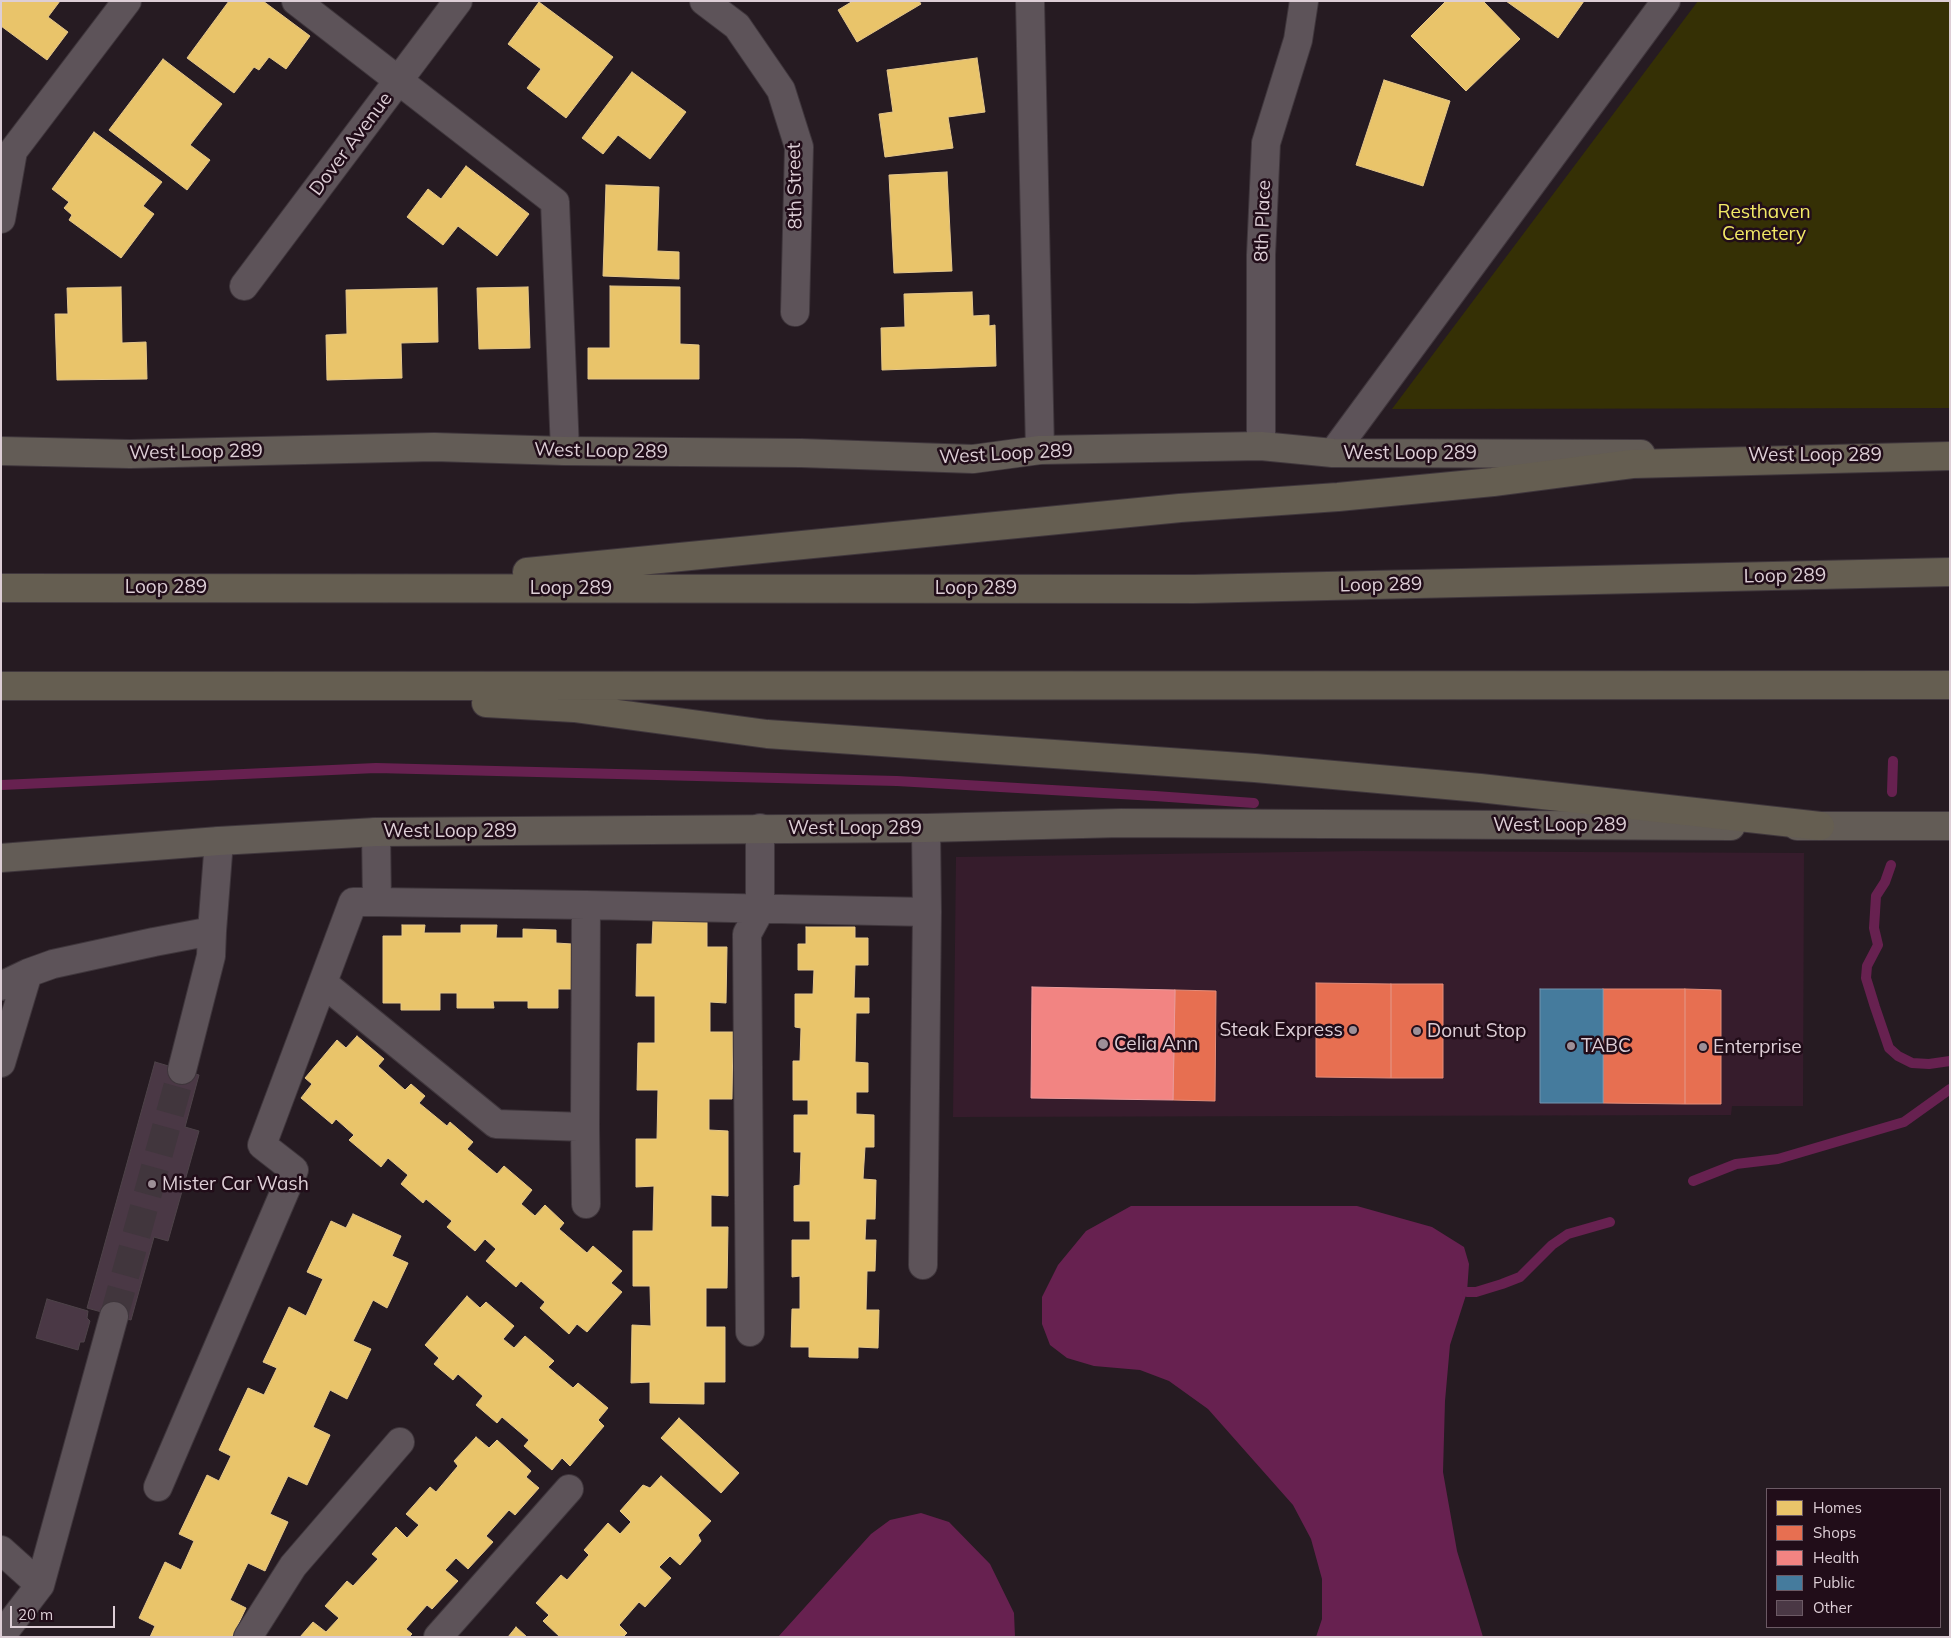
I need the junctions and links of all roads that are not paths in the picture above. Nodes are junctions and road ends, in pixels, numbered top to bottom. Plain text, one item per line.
1 (127, 1) edge
2 (296, 1) edge
3 (458, 1) edge
4 (704, 1) edge
5 (1030, 1) edge
6 (1304, 1) edge
7 (1666, 1) edge
8 (399, 80) junction
9 (1, 219) edge
10 (244, 286) dead end
11 (795, 312) dead end
12 (1261, 446) junction
13 (1040, 450) junction
14 (1, 451) edge
15 (565, 451) junction
16 (1333, 453) junction
17 (1950, 455) edge
18 (1950, 572) edge
19 (368, 587) junction
20 (1, 588) edge
21 (1950, 685) edge
22 (1, 686) edge
23 (167, 687) junction
24 (1820, 826) junction
25 (1950, 826) edge
26 (760, 828) junction
27 (926, 828) junction
28 (376, 832) junction
29 (219, 841) junction
30 (66, 852) junction
31 (1, 858) edge
32 (1, 876) edge
33 (377, 902) junction
34 (586, 905) junction
35 (760, 910) junction
36 (927, 912) junction
37 (212, 931) junction
38 (28, 973) junction
39 (323, 983) junction
40 (1, 986) edge
41 (1, 1063) edge
42 (182, 1070) tunnel mouth
43 (585, 1127) junction
44 (586, 1204) dead end
45 (923, 1265) dead end
46 (114, 1316) tunnel mouth
47 (750, 1332) dead end
48 (400, 1442) dead end
49 (158, 1487) dead end
50 (569, 1489) dead end
51 (1, 1550) edge
52 (40, 1585) junction
53 (1, 1636) edge
54 (248, 1637) edge
55 (438, 1637) edge

1 - 9 street
2 - 8 street
3 - 8 street, Dover Avenue
4 - 11 street, 8th Street
5 - 13 street
6 - 12 street, 8th Place
7 - 16 street
8 - 10 street, Dover Avenue
8 - 15 street
12 - 13 main road, West Loop 289
12 - 16 main road, West Loop 289
13 - 15 main road, West Loop 289
14 - 15 main road, West Loop 289
16 - 17 main road, West Loop 289
17 - 19 highway
18 - 19 highway, Loop 289
19 - 20 highway, Loop 289
21 - 23 highway
22 - 23 highway
23 - 24 highway
24 - 25 main road, West Loop 289
24 - 27 main road, West Loop 289
26 - 27 main road, West Loop 289
26 - 28 main road, West Loop 289
26 - 35 street
27 - 36 street
28 - 29 main road, West Loop 289
28 - 33 street
29 - 30 main road, West Loop 289
29 - 37 street
30 - 31 main road, West Loop 289
30 - 32 main road
33 - 34 street
33 - 39 street
34 - 35 street
34 - 43 street
35 - 36 street
35 - 47 street
36 - 45 street
37 - 38 street
37 - 42 street
38 - 40 street
38 - 41 street
39 - 43 street
39 - 49 street
43 - 44 street
46 - 52 street
48 - 54 street
50 - 55 street
51 - 52 street
52 - 53 street

